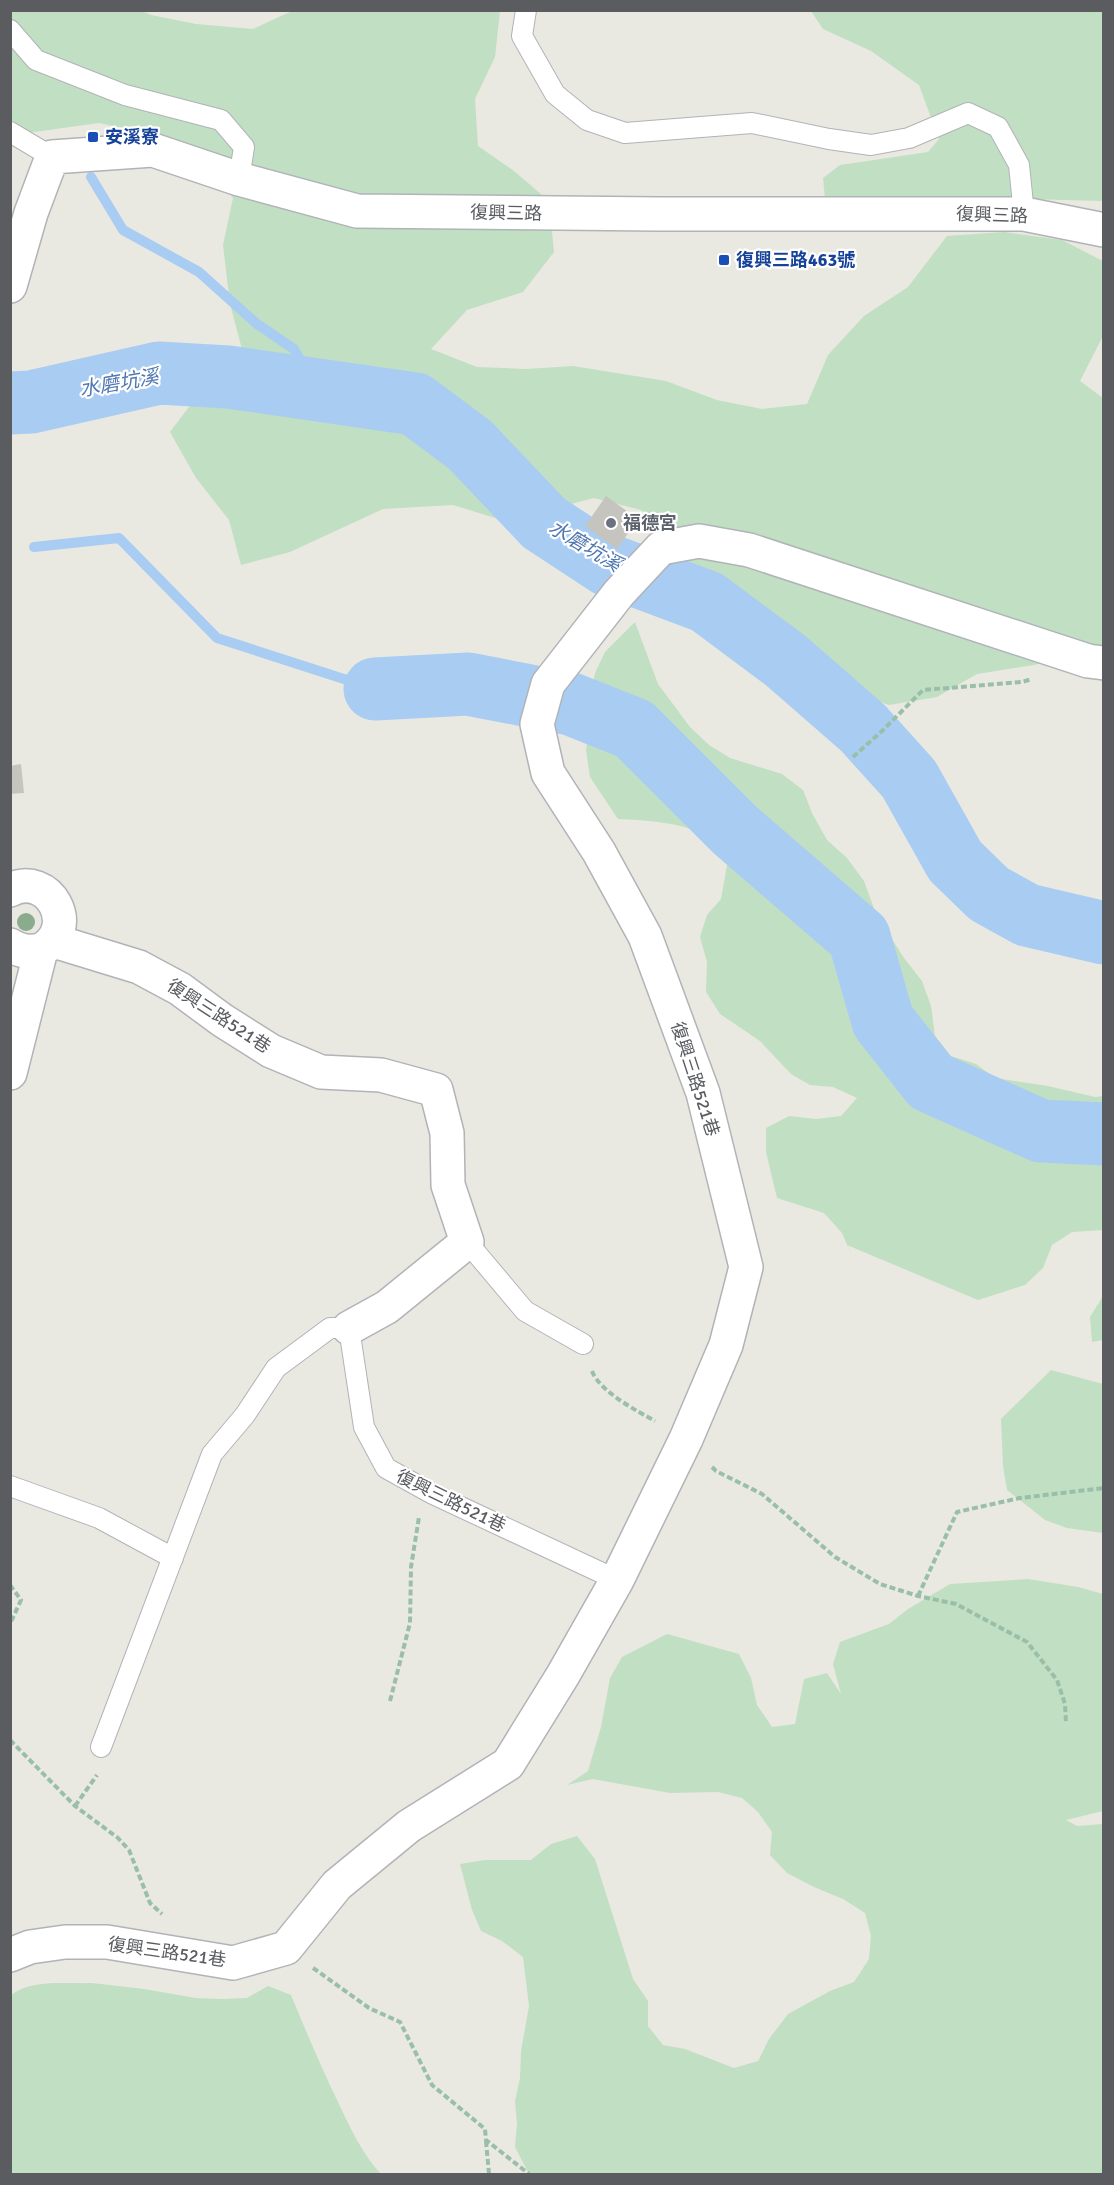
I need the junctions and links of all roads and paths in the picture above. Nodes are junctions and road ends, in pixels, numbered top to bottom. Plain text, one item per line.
1 (526, 10) edge
2 (10, 30) edge
3 (10, 132) edge
4 (52, 157) junction
5 (239, 179) junction
6 (1024, 214) junction
7 (1104, 230) edge
8 (10, 286) edge
9 (1104, 663) edge
10 (1022, 682) dead end
11 (853, 757) dead end
12 (10, 890) edge
13 (35, 945) edge
14 (10, 1073) edge
15 (467, 1242) junction
16 (349, 1328) junction
17 (583, 1344) joint
18 (686, 1438) junction
19 (10, 1486) edge
20 (1104, 1488) edge
21 (433, 1494) junction
22 (173, 1558) junction
23 (617, 1580) junction
24 (10, 1585) edge
25 (918, 1596) junction
26 (10, 1624) edge
27 (390, 1701) dead end
28 (1066, 1723) dead end
29 (10, 1740) edge
30 (101, 1747) joint
31 (75, 1806) junction
32 (168, 1916) dead end
33 (286, 1948) junction
34 (10, 1955) edge
35 (486, 2140) junction
36 (489, 2174) edge
37 (529, 2175) edge

1 - 6 lane
2 - 5 lane
3 - 4 lane
4 - 5 street, 復興三路
4 - 8 street
5 - 6 street, 復興三路
6 - 7 street, 復興三路
9 - 18 street, 復興三路521巷
10 - 11 path
12 - 13 street
13 - 14 street
13 - 15 street, 復興三路521巷
15 - 16 street
15 - 17 lane
16 - 21 lane, 復興三路521巷
16 - 22 lane
17 - 18 path
18 - 23 street, 復興三路521巷
18 - 25 path
19 - 22 lane
20 - 25 path
21 - 23 lane, 復興三路521巷
21 - 27 path
22 - 30 lane
23 - 33 street, 復興三路521巷
24 - 26 path
25 - 28 path
29 - 31 path
30 - 31 path
31 - 32 path
33 - 34 street, 復興三路521巷
33 - 35 path
35 - 36 path
35 - 37 path

